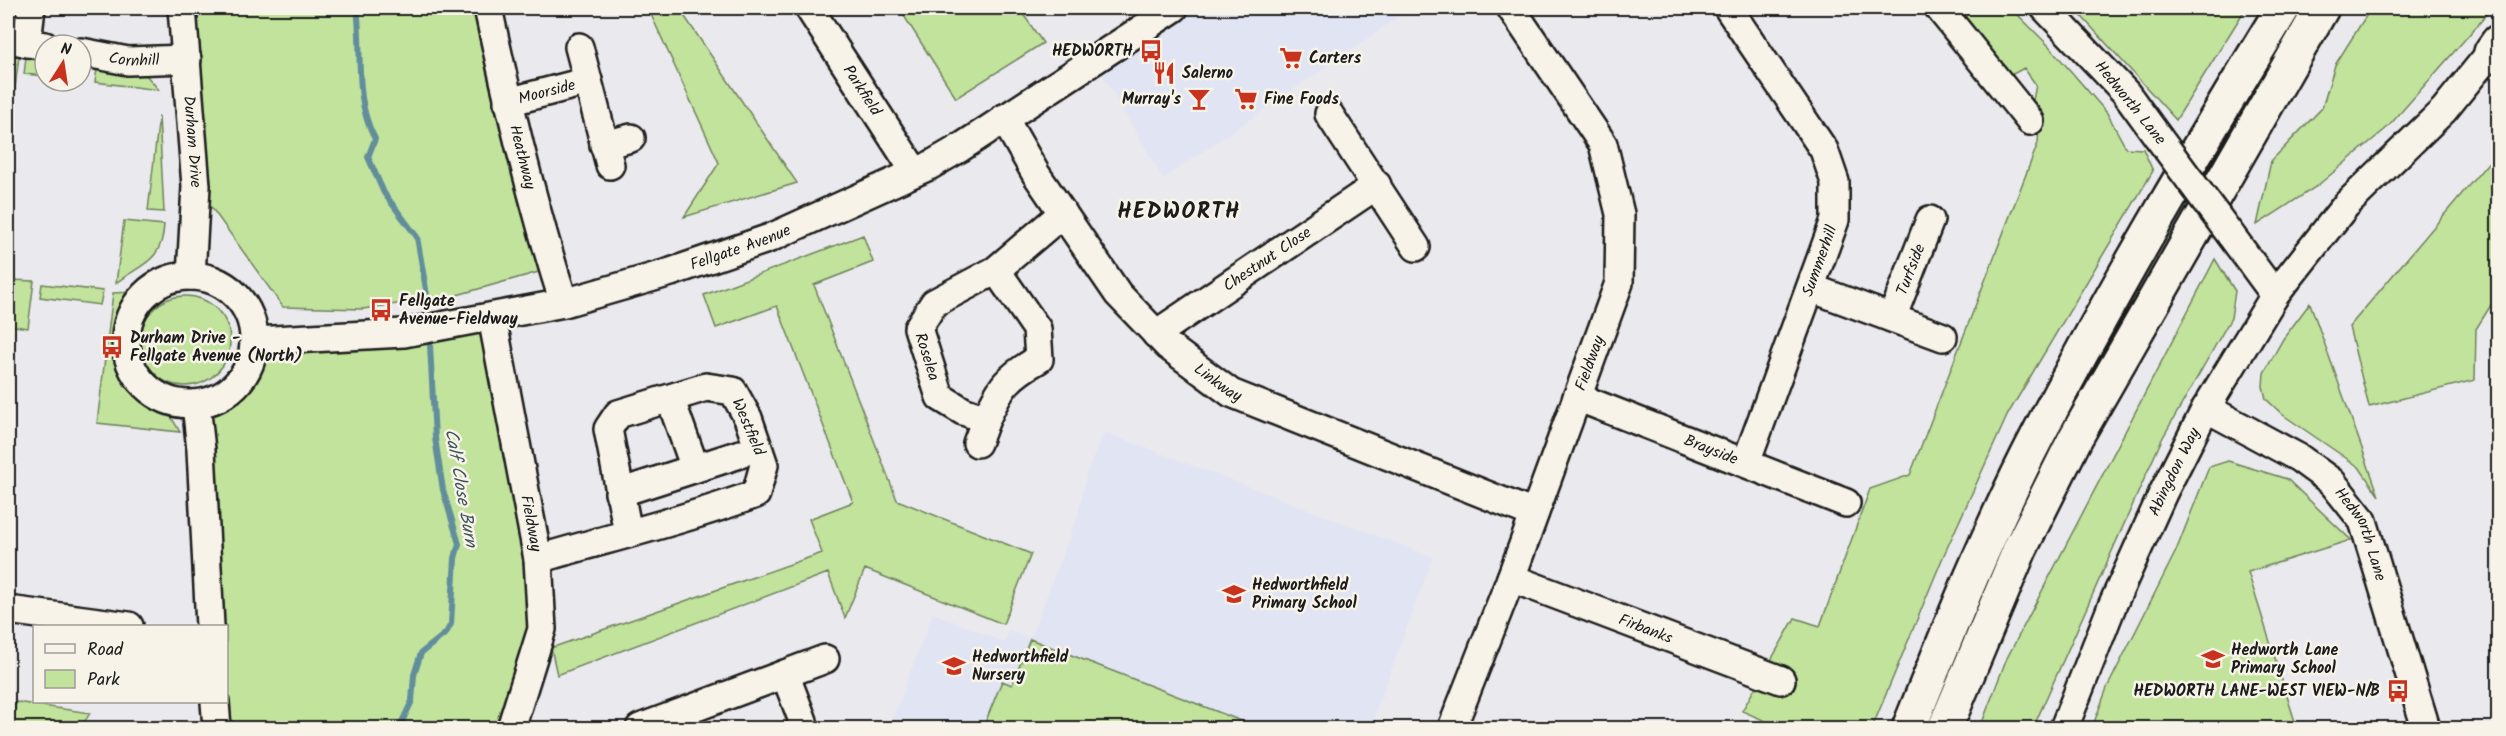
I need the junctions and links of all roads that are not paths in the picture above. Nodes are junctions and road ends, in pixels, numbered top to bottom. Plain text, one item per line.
1 (31, 8) edge
2 (182, 8) edge
3 (488, 8) edge
4 (809, 8) edge
5 (1728, 8) edge
6 (1939, 8) edge
7 (2045, 8) edge
8 (2276, 8) edge
9 (2283, 8) edge
10 (2322, 8) edge
11 (1166, 10) edge
12 (1517, 10) edge
13 (27, 43) edge
14 (579, 47) dead end
15 (2496, 50) edge
16 (93, 54) edge
17 (2254, 56) junction
18 (187, 59) junction
19 (588, 81) junction
20 (508, 102) junction
21 (1329, 114) dead end
22 (1004, 118) junction
23 (2030, 121) dead end
24 (631, 138) dead end
25 (915, 172) junction
26 (1377, 185) junction
27 (1063, 213) junction
28 (1930, 220) dead end
29 (1419, 245) dead end
30 (996, 270) junction
31 (191, 276) junction
32 (1811, 288) junction
33 (2275, 295) junction
34 (564, 303) junction
35 (492, 317) junction
36 (1892, 318) junction
37 (1156, 334) junction
38 (1944, 337) dead end
39 (254, 341) junction
40 (1577, 397) junction
41 (196, 404) junction
42 (2206, 408) junction
43 (675, 412) dead end
44 (740, 454) dead end
45 (1746, 463) junction
46 (695, 468) junction
47 (619, 493) junction
48 (1846, 503) dead end
49 (1534, 514) junction
50 (628, 533) junction
51 (538, 559) junction
52 (1511, 578) junction
53 (8, 610) edge
54 (115, 625) edge
55 (210, 625) edge
56 (825, 659) dead end
57 (785, 674) junction
58 (1782, 679) dead end
59 (215, 703) edge
60 (217, 729) edge
61 (511, 729) edge
62 (640, 729) edge
63 (800, 729) edge
64 (1452, 729) edge
65 (1909, 729) edge
66 (1945, 729) edge
67 (2064, 729) edge
68 (2426, 729) edge

1 - 13 street
2 - 18 street, Durham Drive
3 - 20 street, Heathway
4 - 25 street, Parkfield
5 - 32 street, Summerhill
6 - 23 street
7 - 33 street, Hedworth Lane, bridge
8 - 17 highway
9 - 17 highway
10 - 66 highway
11 - 22 street, Fellgate Avenue
12 - 40 street, Fieldway
14 - 19 street, Moorside
15 - 33 street, Abingdon Way
16 - 18 street, Cornhill
17 - 65 highway
18 - 31 street, Durham Drive
19 - 20 street, Moorside
19 - 24 street, Moorside
20 - 34 street, Heathway
21 - 26 street
22 - 25 street, Fellgate Avenue
22 - 27 street, Linkway
25 - 34 street, Fellgate Avenue
26 - 29 street
26 - 37 street, Chestnut Close
27 - 30 street, Roselea
27 - 37 street, Linkway
28 - 36 street, Turfside
30 - 30 street, Roselea
31 - 39 street
31 - 41 street
32 - 36 street
32 - 45 street, Summerhill
33 - 42 street, Abingdon Way
34 - 35 street, Fellgate Avenue
35 - 39 street, Fellgate Avenue
35 - 51 street, Fieldway
36 - 38 street
37 - 49 street, Linkway
39 - 41 street
40 - 45 street, Brayside
40 - 49 street, Fieldway
41 - 55 street
42 - 67 street, Abingdon Way
42 - 68 street, Hedworth Lane
43 - 46 street
44 - 46 street, Westfield
45 - 48 street, Brayside
46 - 47 street, Westfield
47 - 50 street, Westfield
47 - 50 street, Westfield
49 - 52 street, Fieldway
50 - 51 street, Westfield
51 - 61 street, Fieldway
52 - 58 street, Firbanks
52 - 64 street, Fieldway
53 - 54 street
56 - 57 street
57 - 62 street
57 - 63 street
59 - 60 street

